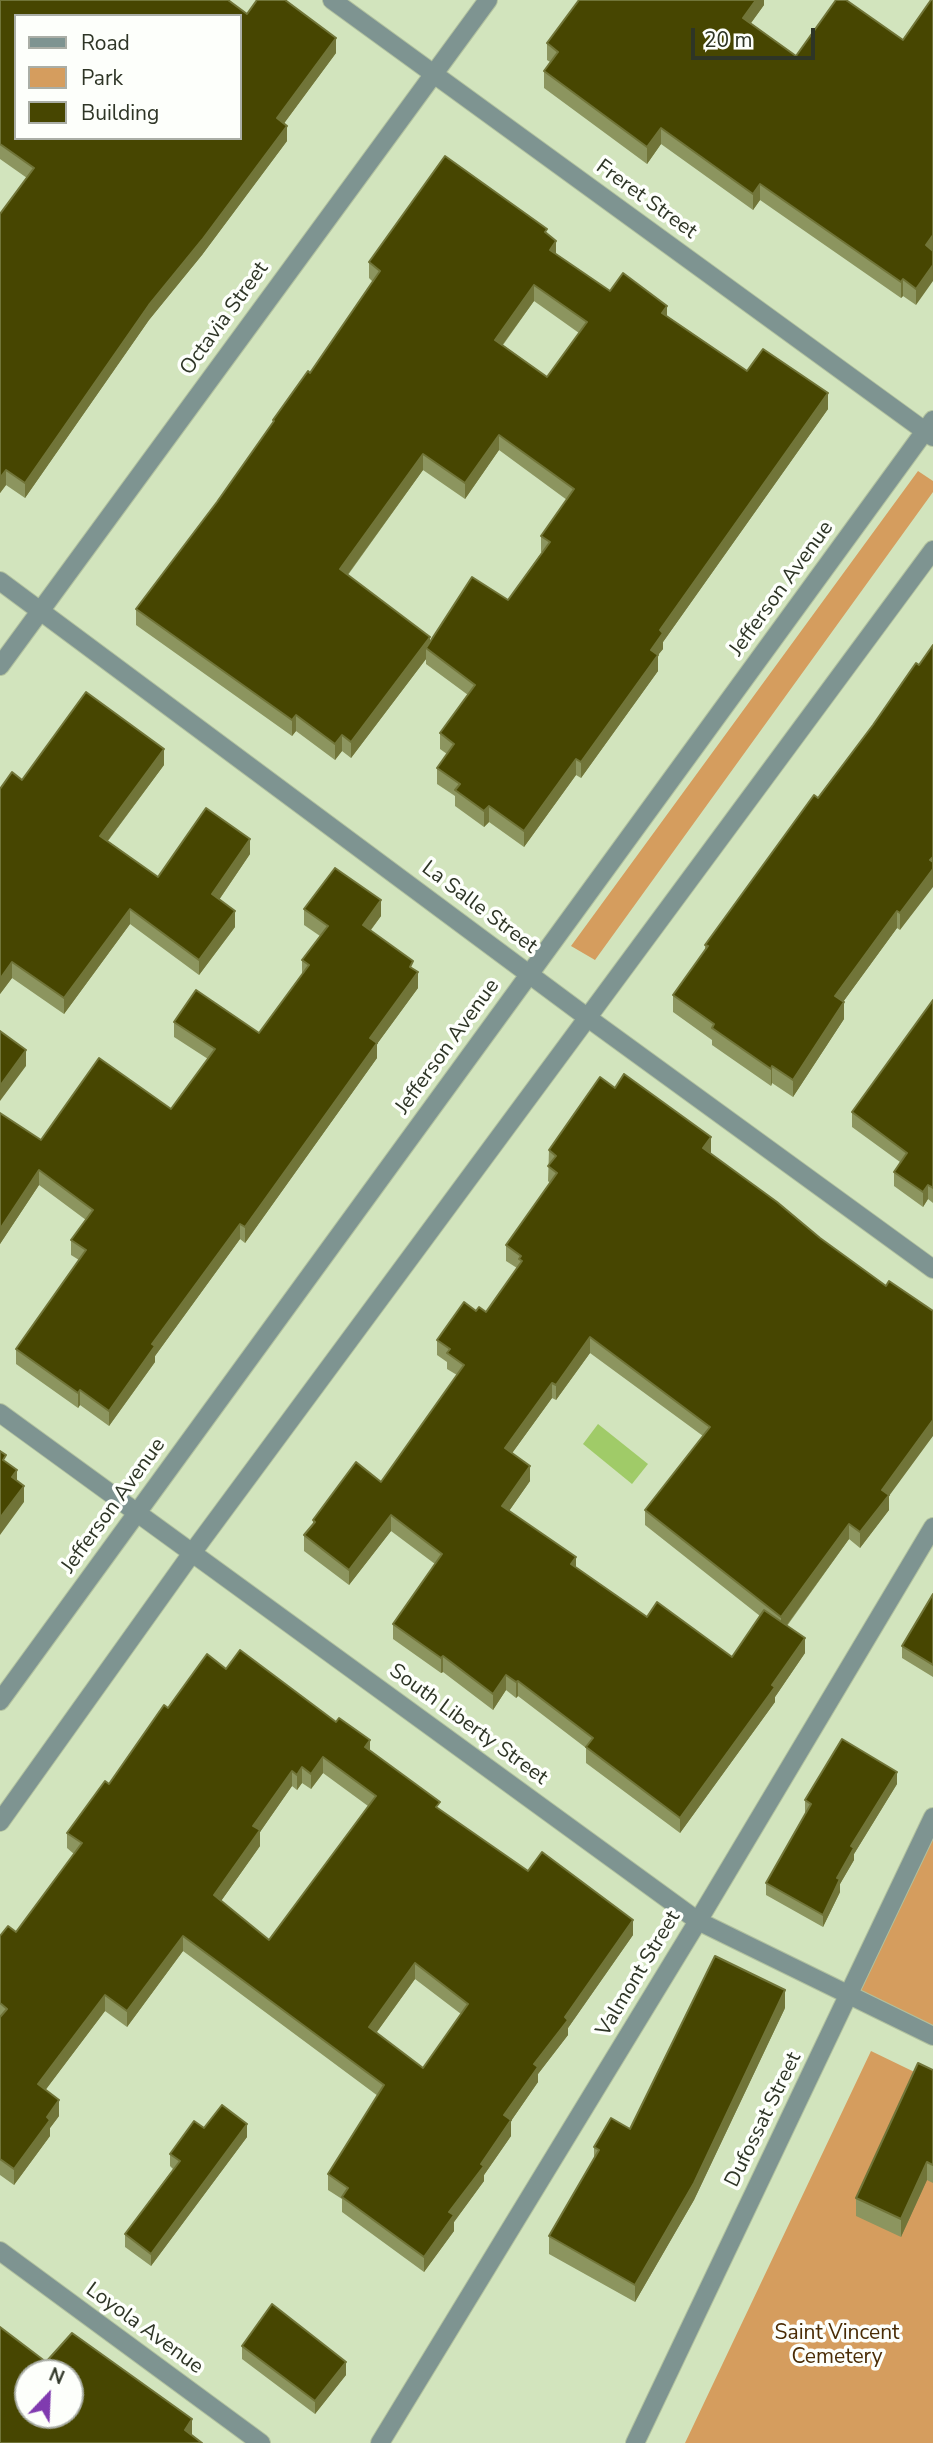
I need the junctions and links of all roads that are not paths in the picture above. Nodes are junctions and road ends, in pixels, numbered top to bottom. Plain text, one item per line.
1 (332, 0) edge
2 (488, 0) edge
3 (434, 74) junction
4 (930, 430) edge
5 (933, 550) edge
6 (0, 581) edge
7 (41, 610) junction
8 (0, 666) edge
9 (530, 974) junction
10 (588, 1018) junction
11 (933, 1269) edge
12 (0, 1413) edge
13 (137, 1513) junction
14 (933, 1527) edge
15 (192, 1553) junction
16 (0, 1702) edge
17 (933, 1817) edge
18 (0, 1822) edge
19 (698, 1921) junction
20 (848, 1996) junction
21 (933, 2036) edge
22 (0, 2251) edge
23 (261, 2443) edge
24 (380, 2443) edge
25 (635, 2443) edge

1 - 3 street, Freret Street
2 - 3 street, Octavia Street
3 - 4 street, Freret Street
3 - 7 street, Octavia Street
4 - 9 street, Jefferson Avenue
5 - 10 street
6 - 7 street, La Salle Street
7 - 8 street, Octavia Street
7 - 9 street, La Salle Street
9 - 10 street, La Salle Street
9 - 13 street, Jefferson Avenue
10 - 11 street, La Salle Street
10 - 15 street
12 - 13 street, South Liberty Street
13 - 15 street, South Liberty Street
13 - 16 street, Jefferson Avenue
14 - 19 street, Valmont Street
15 - 18 street
15 - 19 street, South Liberty Street
17 - 20 street, Dufossat Street
19 - 20 street, South Liberty Street
19 - 24 street, Valmont Street
20 - 21 street, South Liberty Street
20 - 25 street, Dufossat Street
22 - 23 street, Loyola Avenue

